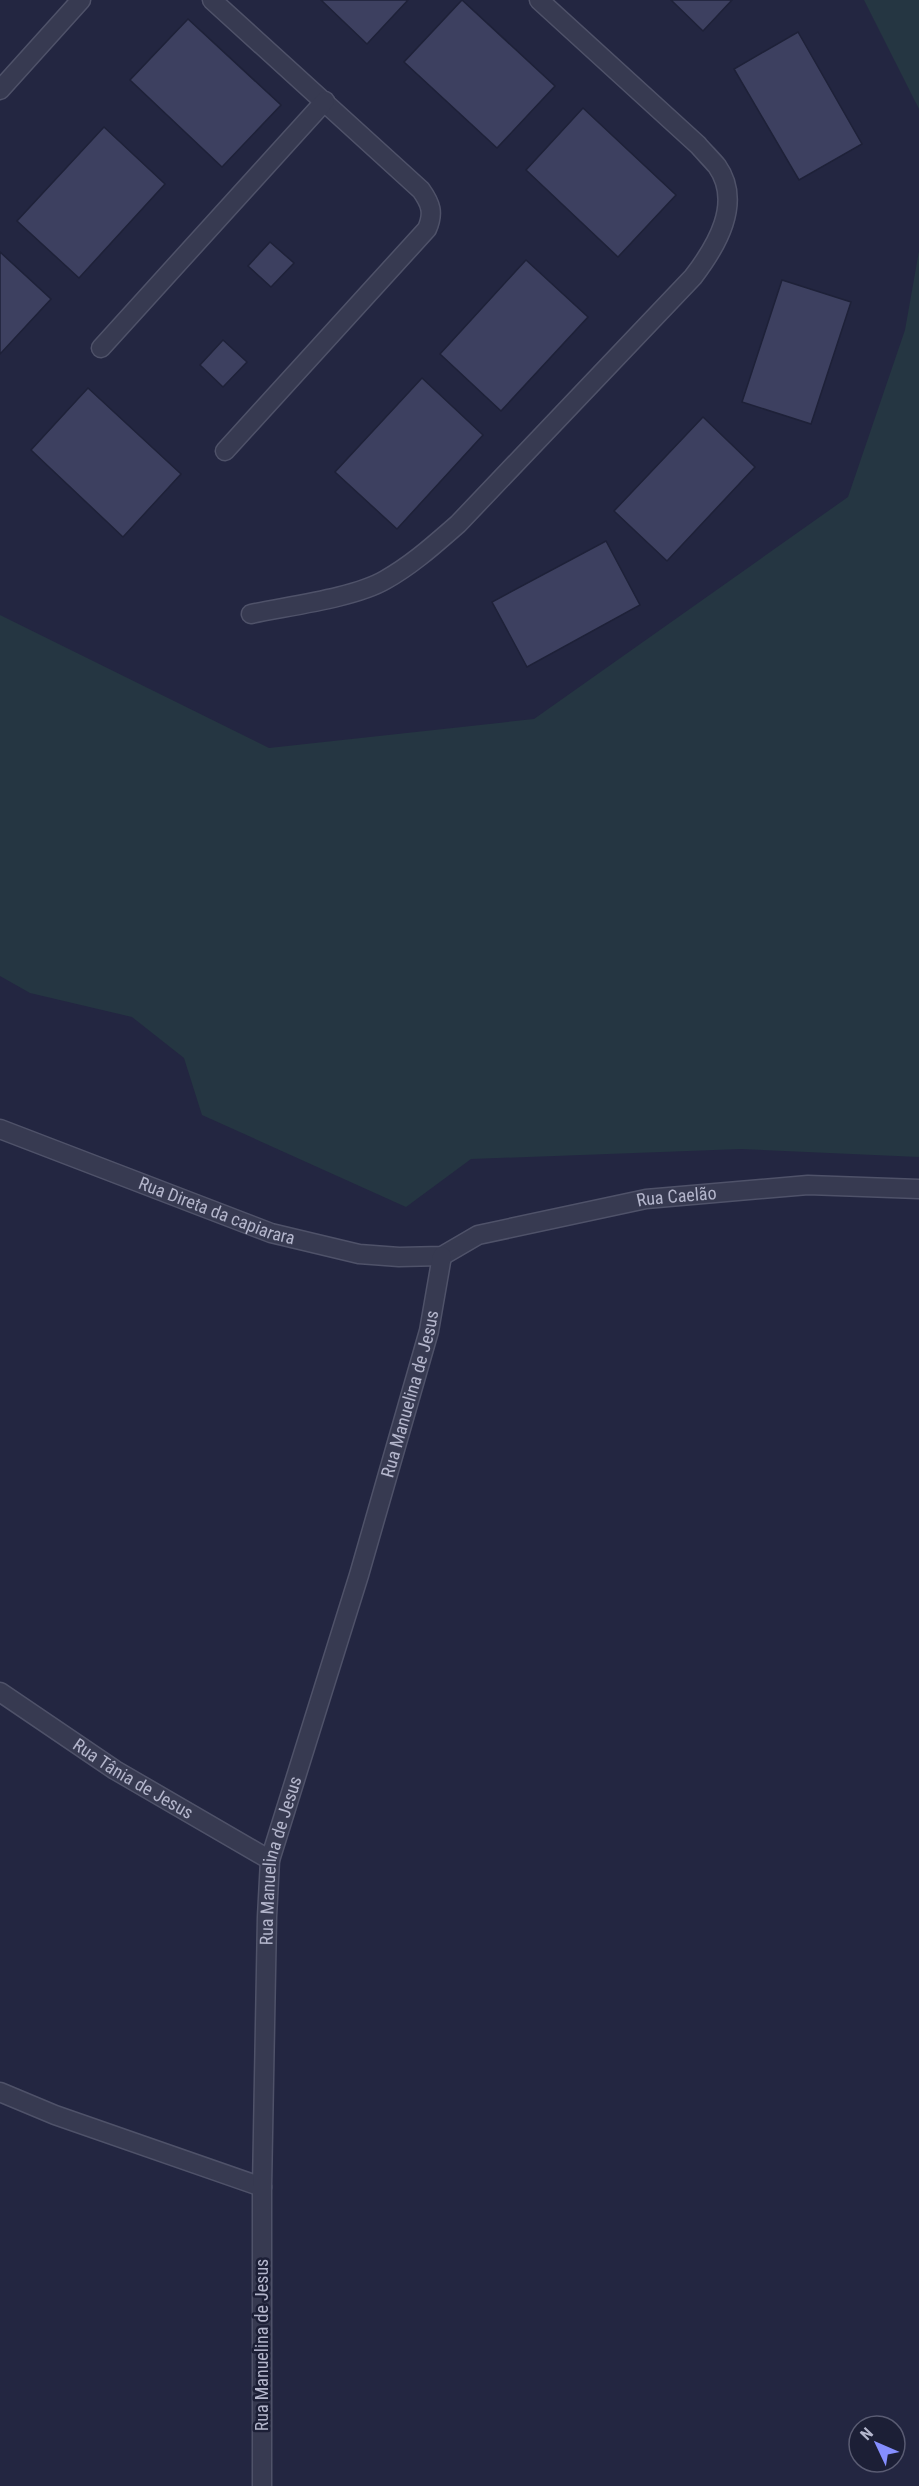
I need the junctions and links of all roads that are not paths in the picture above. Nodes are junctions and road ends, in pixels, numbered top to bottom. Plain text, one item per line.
1 (81, 0) edge
2 (212, 0) edge
3 (539, 0) edge
4 (0, 90) edge
5 (325, 101) junction
6 (101, 348) dead end
7 (225, 451) dead end
8 (251, 614) dead end
9 (0, 1129) edge
10 (919, 1189) edge
11 (442, 1256) junction
12 (1, 1695) edge
13 (270, 1860) junction
14 (0, 2092) edge
15 (262, 2187) junction
16 (262, 2486) edge

1 - 4 street
2 - 5 street
3 - 8 street
5 - 6 street
5 - 7 street
9 - 11 street, Rua Direta da capiarara
10 - 11 street, Rua Caelão
11 - 13 street, Rua Manuelina de Jesus
12 - 13 street, Rua Tânia de Jesus
13 - 15 street, Rua Manuelina de Jesus
14 - 15 street
15 - 16 street, Rua Manuelina de Jesus

